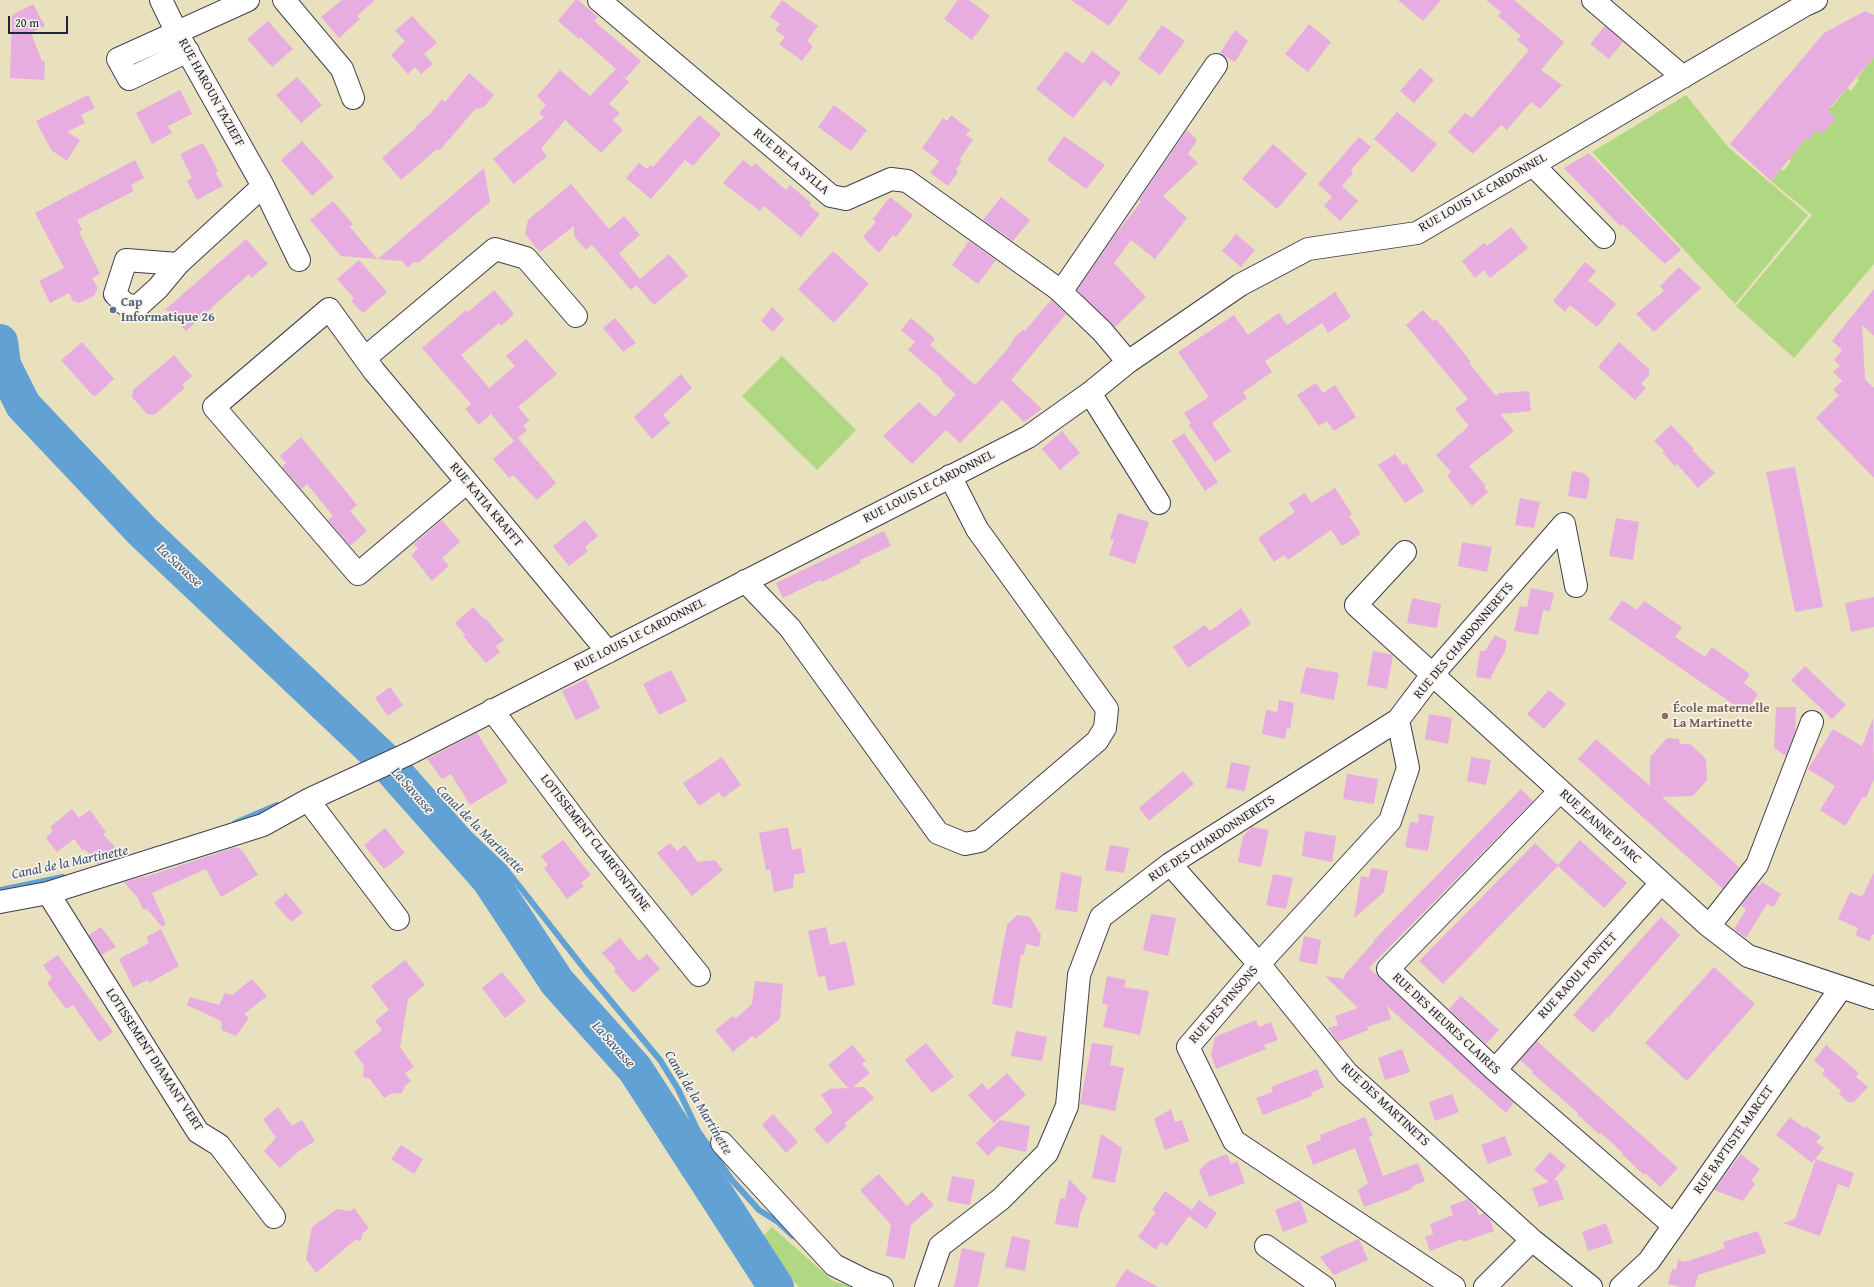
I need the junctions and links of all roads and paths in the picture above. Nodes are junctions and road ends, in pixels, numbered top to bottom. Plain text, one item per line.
1 (161, 0) edge
2 (248, 0) edge
3 (284, 0) edge
4 (599, 0) edge
5 (1593, 0) edge
6 (1816, 0) edge
7 (183, 42) junction
8 (1216, 65) dead end
9 (1683, 77) junction
10 (353, 98) dead end
11 (1533, 165) junction
12 (263, 186) junction
13 (1604, 237) dead end
14 (299, 260) dead end
15 (178, 264) dead end
16 (1061, 292) junction
17 (576, 316) dead end
18 (365, 358) junction
19 (1128, 362) junction
20 (1090, 393) junction
21 (950, 476) junction
22 (467, 482) junction
23 (1159, 503) dead end
24 (1405, 552) dead end
25 (745, 581) junction
26 (1576, 586) dead end
27 (608, 652) junction
28 (1432, 675) junction
29 (492, 710) junction
30 (1398, 720) junction
31 (1812, 722) dead end
32 (1560, 791) junction
33 (308, 800) junction
34 (1170, 864) junction
35 (1661, 883) junction
36 (48, 893) junction
37 (0, 902) edge
38 (398, 919) dead end
39 (1709, 926) junction
40 (1259, 964) junction
41 (699, 975) dead end
42 (1840, 988) junction
43 (1874, 998) edge
44 (1495, 1070) junction
45 (722, 1143) dead end
46 (274, 1217) dead end
47 (1673, 1225) junction
48 (1532, 1240) junction
49 (1266, 1246) dead end
50 (882, 1287) edge
51 (926, 1287) edge
52 (1324, 1287) edge
53 (1454, 1287) edge
54 (1485, 1287) edge
55 (1591, 1287) edge
56 (1621, 1287) edge

1 - 7 street, RUE HAROUN TAZIEFF
2 - 7 street
3 - 10 street
4 - 16 street, RUE DE LA SYLLA
5 - 9 street
6 - 9 street, RUE LOUIS LE CARDONNEL
7 - 12 street, RUE HAROUN TAZIEFF
8 - 16 street
9 - 11 street, RUE LOUIS LE CARDONNEL
11 - 13 street
11 - 19 street, RUE LOUIS LE CARDONNEL
12 - 14 street, RUE HAROUN TAZIEFF
12 - 15 street
16 - 19 street, RUE DE LA SYLLA
17 - 18 street
18 - 22 street, RUE KATIA KRAFFT
18 - 22 street, RUE KATIA KRAFFT
19 - 20 street, RUE LOUIS LE CARDONNEL
20 - 21 street, RUE LOUIS LE CARDONNEL
20 - 23 street
21 - 25 street, RUE LOUIS LE CARDONNEL
21 - 25 street
22 - 27 street, RUE KATIA KRAFFT
24 - 28 street, RUE JEANNE D'ARC
25 - 27 street, RUE LOUIS LE CARDONNEL
26 - 28 street, RUE DES CHARDONNERETS
27 - 29 street, RUE LOUIS LE CARDONNEL
28 - 30 street, RUE DES CHARDONNERETS
28 - 32 street, RUE JEANNE D'ARC
29 - 33 street, RUE LOUIS LE CARDONNEL
29 - 41 street, LOTISSEMENT CLAIRFONTAINE
30 - 34 street, RUE DES CHARDONNERETS
30 - 40 street, RUE DES PINSONS
31 - 39 street
32 - 35 street, RUE JEANNE D'ARC
32 - 44 street, RUE DES HEURES CLAIRES
33 - 36 street, RUE LOUIS LE CARDONNEL
33 - 38 street
34 - 40 street, RUE DES MARTINETS
34 - 51 street, RUE DES CHARDONNERETS
35 - 39 street, RUE JEANNE D'ARC
35 - 44 street, RUE RAOUL PONTET
36 - 37 street, RUE LOUIS LE CARDONNEL
36 - 46 street, LOTISSEMENT DIAMANT VERT
39 - 42 street, RUE JEANNE D'ARC
40 - 48 street, RUE DES MARTINETS
40 - 53 street, RUE DES PINSONS
42 - 43 street, RUE JEANNE D'ARC
42 - 47 street, RUE BAPTISTE MARCET
44 - 47 street, RUE DES HEURES CLAIRES
45 - 50 street
47 - 56 street, RUE BAPTISTE MARCET
48 - 54 street
48 - 55 street, RUE DES MARTINETS
49 - 52 street

